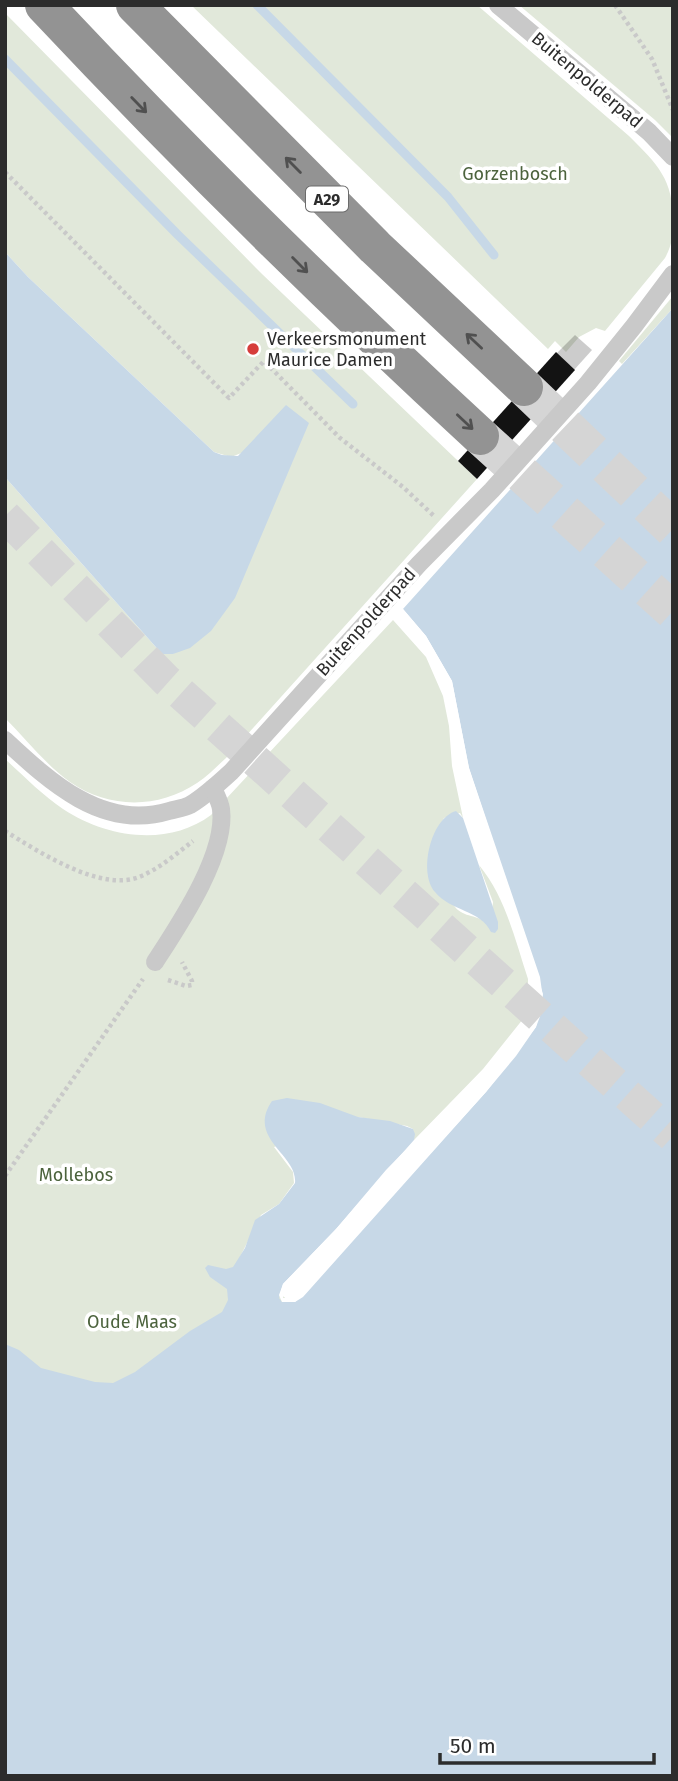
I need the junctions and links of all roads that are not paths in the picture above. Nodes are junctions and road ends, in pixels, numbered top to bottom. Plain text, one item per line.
1 (44, 5) edge
2 (135, 5) edge
3 (498, 5) edge
4 (673, 157) edge
5 (673, 274) edge
6 (524, 387) tunnel mouth
7 (480, 436) tunnel mouth
8 (5, 740) edge
9 (213, 788) junction
10 (151, 968) road end

1 -> 7 highway
6 -> 2 highway, A29
3 - 4 lane, Buitenpolderpad
5 - 9 lane, Buitenpolderpad
8 - 9 lane, Buitenpolderpad
9 - 10 lane

